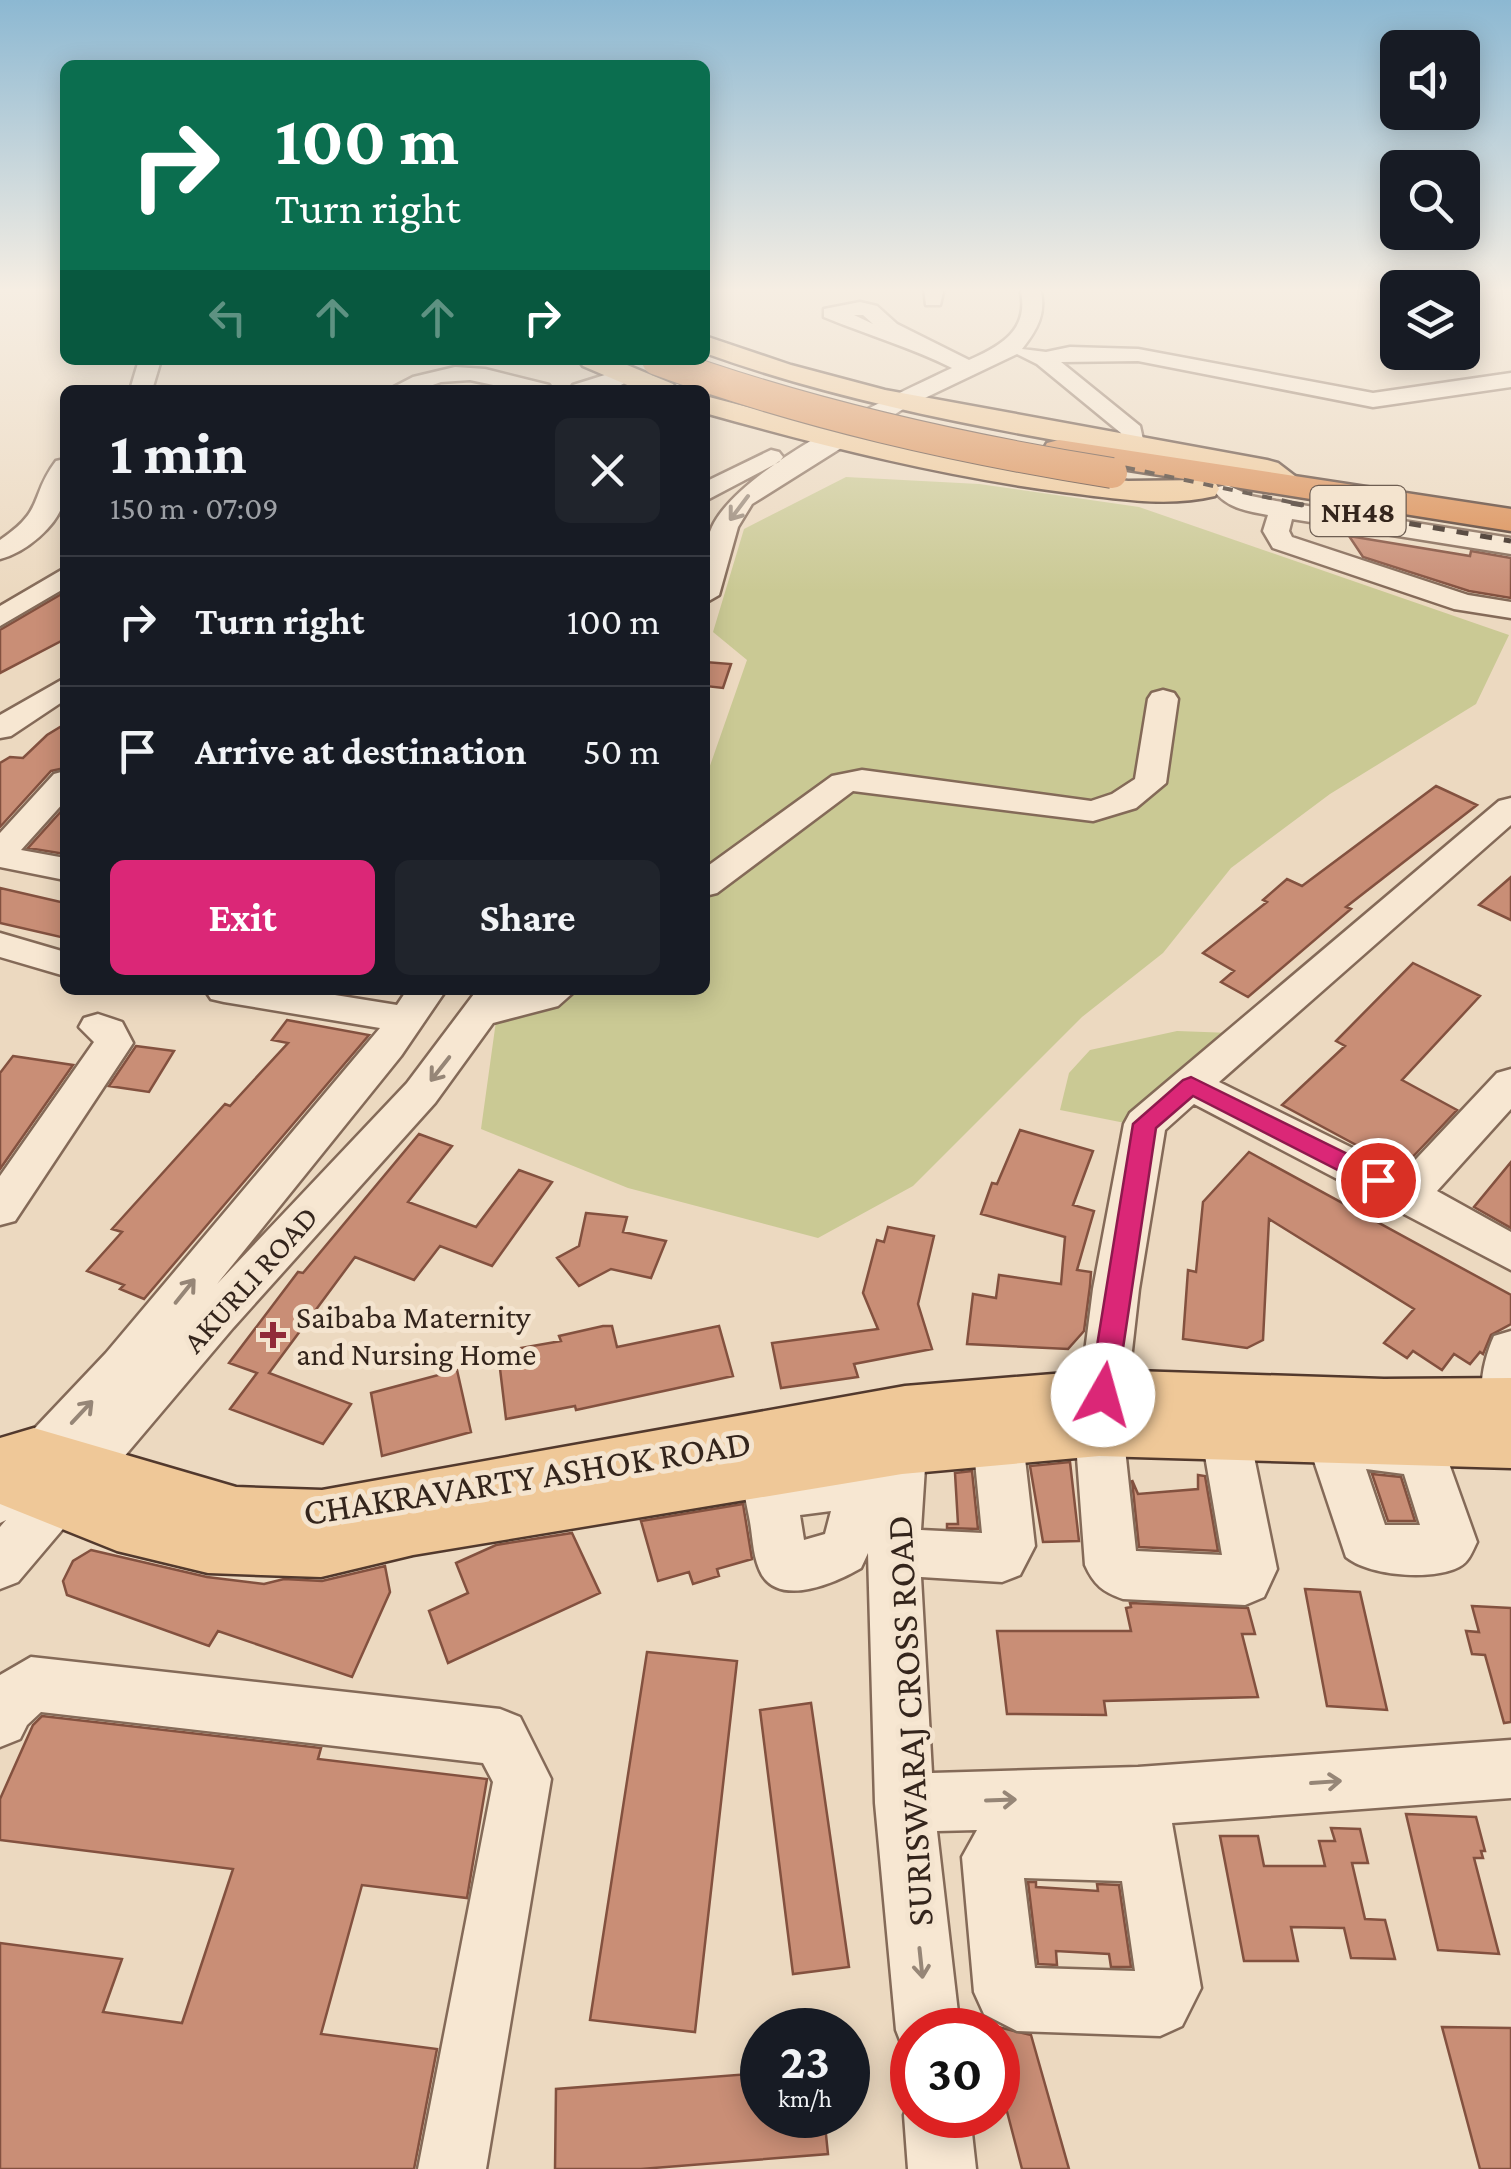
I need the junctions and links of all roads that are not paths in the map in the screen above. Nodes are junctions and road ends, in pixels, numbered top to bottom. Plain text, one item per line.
1 (784, 389) edge
2 (852, 389) edge
3 (913, 389) edge
4 (915, 389) edge
5 (1082, 389) edge
6 (1317, 389) edge
7 (1447, 389) edge
8 (710, 391) edge
9 (892, 400) junction
10 (710, 405) edge
11 (822, 436) junction
12 (1127, 461) junction
13 (60, 472) edge
14 (710, 481) edge
15 (1216, 490) junction
16 (1511, 500) edge
17 (1281, 503) junction
18 (1468, 513) junction
19 (1511, 520) edge
20 (1511, 534) edge
21 (1511, 546) edge
22 (0, 551) edge
23 (1511, 554) edge
24 (710, 578) edge
25 (60, 579) edge
26 (1511, 610) edge
27 (0, 618) edge
28 (60, 690) edge
29 (1163, 698) dead end
30 (7, 719) edge
31 (60, 720) edge
32 (0, 758) edge
33 (60, 787) edge
34 (1511, 808) edge
35 (1496, 849) edge
36 (0, 855) edge
37 (60, 867) edge
38 (710, 882) edge
39 (0, 945) edge
40 (60, 963) edge
41 (293, 995) edge
42 (548, 995) edge
43 (490, 1001) edge
44 (417, 1004) edge
45 (98, 1028) dead end
46 (1511, 1083) edge
47 (1191, 1085) junction
48 (1408, 1195) junction
49 (0, 1210) edge
50 (1511, 1253) edge
51 (1509, 1400) edge
52 (1101, 1413) junction
53 (903, 1430) junction
54 (1225, 1432) junction
55 (998, 1441) junction
56 (30, 1474) edge
57 (768, 1483) junction
58 (380, 1521) junction
59 (881, 1539) junction
60 (0, 1565) edge
61 (0, 1719) edge
62 (1511, 1769) edge
63 (904, 1803) junction
64 (926, 2008) edge
65 (939, 2138) edge
66 (452, 2169) edge
67 (942, 2169) edge

1 - 12 highway, NH48
2 - 9 main road
3 - 9 street
4 - 9 street
5 - 12 street
6 - 7 street
8 - 12 highway, NH48, bridge
9 - 11 street
9 - 12 main road
10 - 11 main road
11 - 14 street
11 - 15 main road
11 -> 24 street
12 - 15 highway, NH48
12 - 17 highway, NH48
13 - 22 street
15 - 17 highway, NH48
16 - 18 highway
17 - 18 highway, NH48
17 - 20 highway, NH48
17 - 21 street
17 - 23 street
17 - 26 street
18 - 19 highway, NH48
25 - 27 street
28 - 30 street
29 - 38 street
31 - 32 street
33 - 36 street
34 - 35 street
35 - 47 street
36 - 37 street
39 - 40 street
41 - 44 street
42 - 43 street
43 -> 56 street, AKURLI ROAD
56 -> 44 street, AKURLI ROAD
45 - 49 street
46 - 48 street
47 - 48 street
47 - 52 street
48 - 50 street
51 - 52 main road, CHAKRAVARTY ASHOK ROAD
51 - 54 main road, CHAKRAVARTY ASHOK ROAD
52 - 53 main road, CHAKRAVARTY ASHOK ROAD
52 - 54 main road, CHAKRAVARTY ASHOK ROAD
52 - 54 street
52 - 55 main road, CHAKRAVARTY ASHOK ROAD
53 - 55 main road, CHAKRAVARTY ASHOK ROAD
53 - 57 main road, CHAKRAVARTY ASHOK ROAD
53 - 58 main road, CHAKRAVARTY ASHOK ROAD
53 - 59 street, SURISWARAJ CROSS ROAD
55 - 59 street
56 - 58 main road, CHAKRAVARTY ASHOK ROAD
56 - 58 main road, CHAKRAVARTY ASHOK ROAD
56 - 60 street, AKURLI ROAD
57 - 58 main road, CHAKRAVARTY ASHOK ROAD
57 - 59 street
57 - 59 street
59 - 63 street, SURISWARAJ CROSS ROAD
61 - 66 street
63 -> 62 street
63 -> 64 street, SURISWARAJ CROSS ROAD
65 - 67 street

